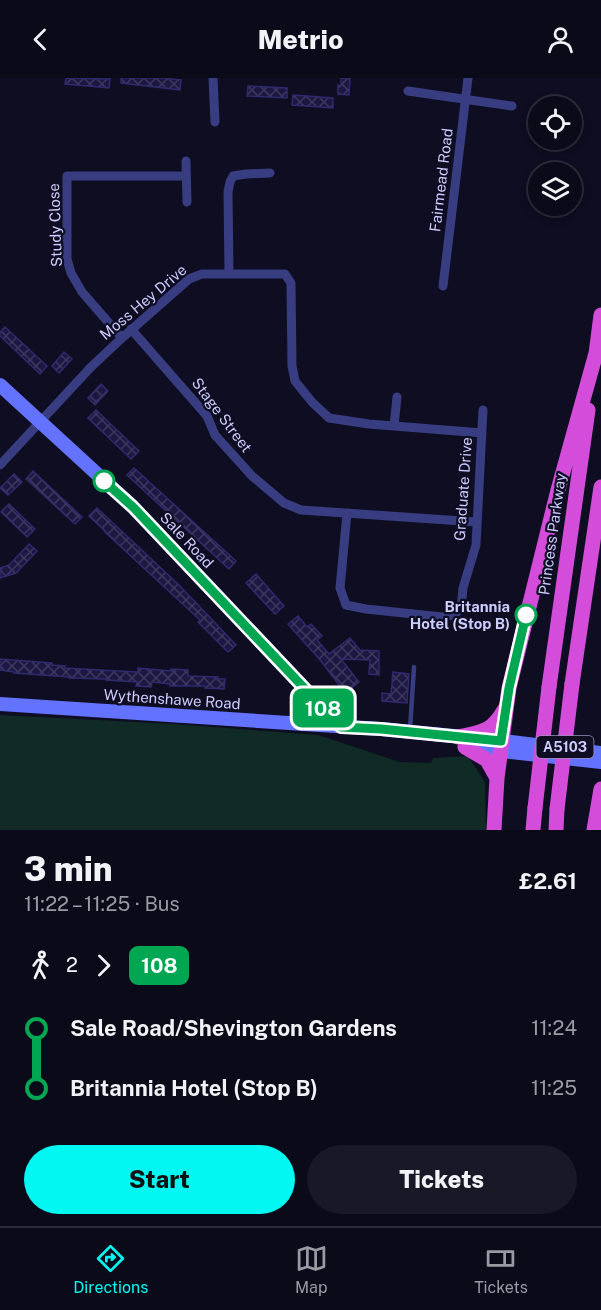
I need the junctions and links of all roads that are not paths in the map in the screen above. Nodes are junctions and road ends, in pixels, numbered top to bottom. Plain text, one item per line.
1 (213, 78) edge
2 (468, 78) edge
3 (408, 91) dead end
4 (465, 99) junction
5 (512, 106) dead end
6 (215, 122) dead end
7 (186, 161) dead end
8 (270, 173) dead end
9 (186, 176) junction
10 (187, 202) dead end
11 (229, 274) junction
12 (443, 286) dead end
13 (601, 315) edge
14 (132, 329) junction
15 (122, 338) junction
16 (598, 346) junction
17 (0, 386) edge
18 (397, 397) dead end
19 (483, 410) dead end
20 (41, 423) junction
21 (394, 426) junction
22 (482, 433) junction
23 (0, 465) edge
24 (601, 487) edge
25 (347, 513) junction
26 (477, 522) junction
27 (414, 667) dead end
28 (0, 704) edge
29 (506, 707) junction
30 (341, 727) junction
31 (409, 736) junction
32 (461, 742) junction
33 (501, 746) junction
34 (601, 753) edge
35 (601, 762) edge
36 (497, 778) junction
37 (601, 791) edge
38 (494, 830) edge
39 (533, 830) edge
40 (556, 830) edge
41 (594, 830) edge

1 - 6 street
2 - 4 street, Fairmead Road
3 - 4 street
4 - 5 street
4 - 12 street, Fairmead Road
7 - 9 street
8 - 11 street
9 - 10 street
9 - 15 street, Study Close
11 - 14 street, Moss Hey Drive
11 - 21 street, Moss Hey Drive
13 - 16 highway, Princess Parkway / A5103
14 - 15 street, Moss Hey Drive
14 - 25 street, Stage Street
15 - 20 street, Moss Hey Drive
16 - 29 highway
16 - 39 highway, Princess Parkway / A5103, bridge
17 - 20 main road, Sale Road
18 - 21 street
19 - 22 street, Graduate Drive
20 - 23 street, Moss Hey Drive
20 - 30 main road, Sale Road
21 - 22 street, Moss Hey Drive
22 - 26 street, Graduate Drive
24 - 40 highway, A5103, bridge
25 - 26 street, Stage Street
25 - 26 street, Graduate Drive
27 - 31 lane
28 - 30 main road, Wythenshawe Road
29 - 32 highway
29 - 33 highway
30 - 31 main road, Wythenshawe Road
31 - 32 main road, Wythenshawe Road
32 - 33 main road, Wythenshawe Road
32 - 36 highway
33 - 34 main road, Wythenshawe Road
33 - 35 main road, Wythenshawe Road
33 - 36 highway
36 - 38 highway
37 - 41 highway

